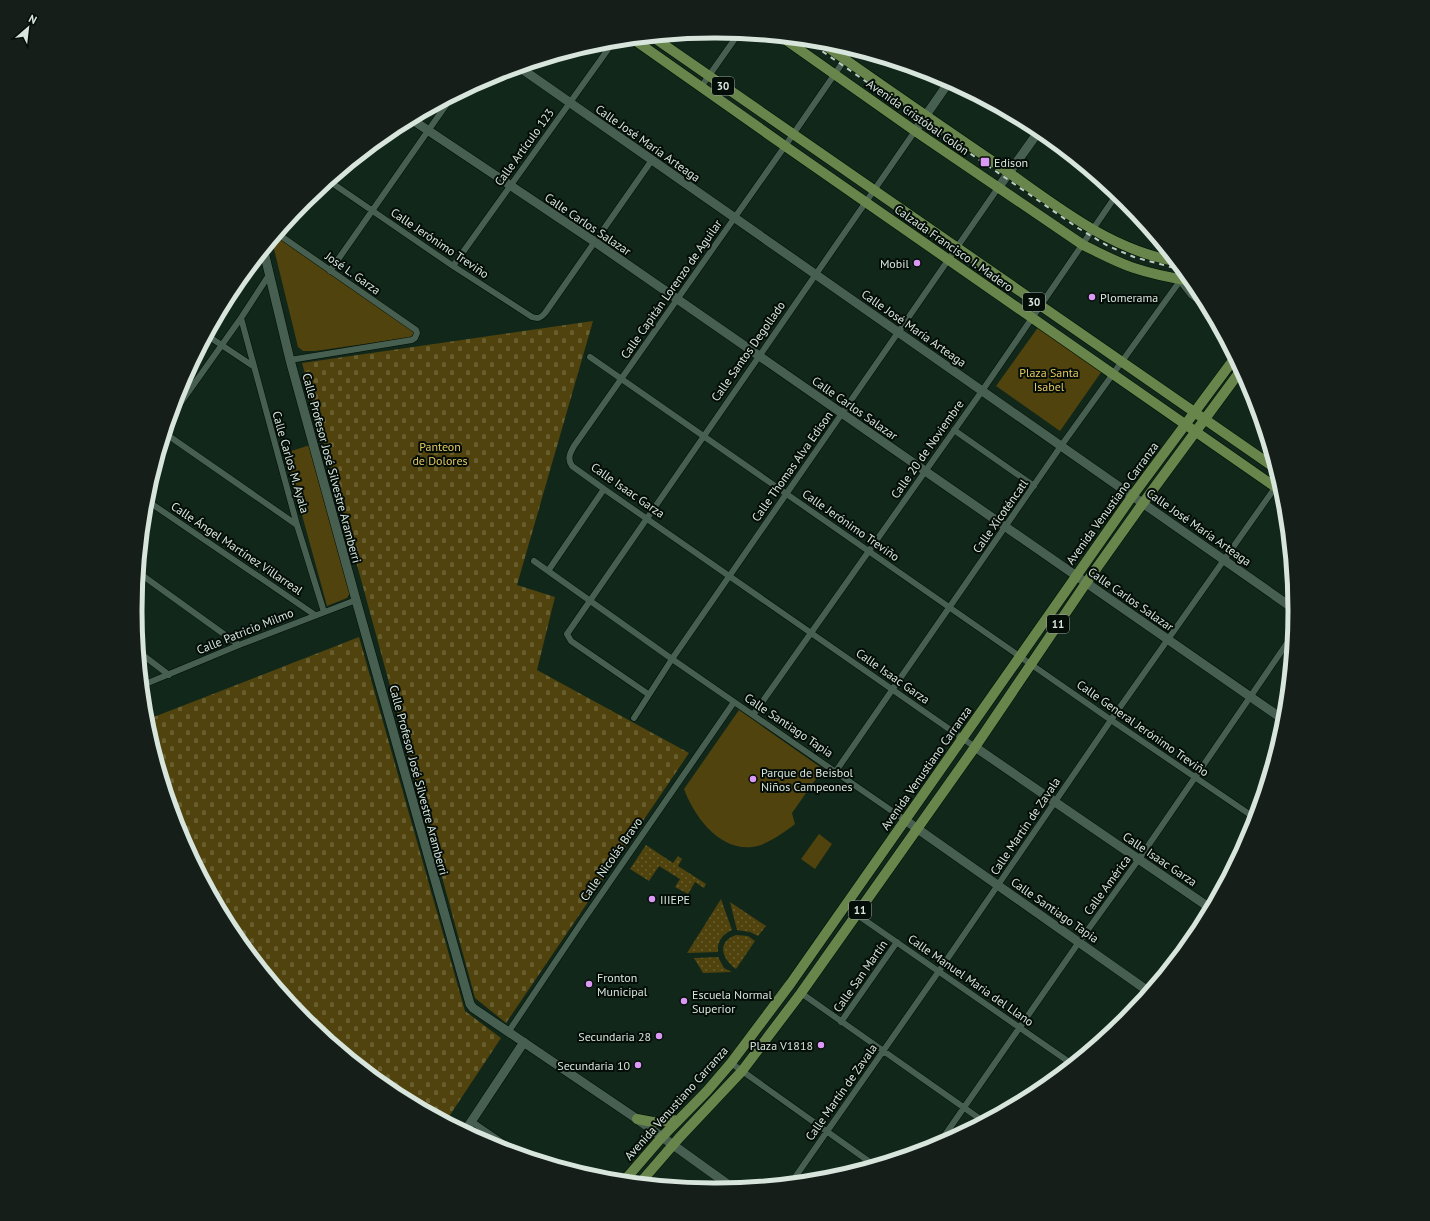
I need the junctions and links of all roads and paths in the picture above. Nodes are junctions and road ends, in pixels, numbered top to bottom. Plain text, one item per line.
1 (735, 39) edge
2 (659, 41) edge
3 (639, 43) edge
4 (790, 43) edge
5 (609, 48) edge
6 (832, 50) edge
7 (848, 54) edge
8 (844, 59) junction
9 (524, 71) edge
10 (834, 74) junction
11 (709, 76) junction
12 (701, 86) junction
13 (946, 87) edge
14 (570, 103) junction
15 (445, 106) edge
16 (926, 116) junction
17 (416, 123) edge
18 (428, 131) junction
19 (915, 131) junction
20 (793, 135) junction
21 (1036, 136) edge
22 (785, 146) junction
23 (652, 160) junction
24 (1009, 173) junction
25 (334, 184) edge
26 (510, 186) junction
27 (998, 188) junction
28 (874, 191) junction
29 (1113, 200) edge
30 (866, 202) junction
31 (372, 211) junction
32 (734, 218) junction
33 (1093, 230) junction
34 (282, 237) edge
35 (594, 242) junction
36 (1083, 245) junction
37 (956, 248) junction
38 (265, 257) edge
39 (948, 260) junction
40 (1167, 260) edge
41 (453, 266) junction
42 (330, 270) junction
43 (816, 274) junction
44 (269, 275) junction
45 (1180, 278) edge
46 (1183, 281) edge
47 (677, 299) junction
48 (1040, 306) junction
49 (241, 318) junction
50 (1032, 318) junction
51 (898, 332) junction
52 (212, 338) edge
53 (221, 345) junction
54 (760, 356) junction
55 (590, 357) dead end
56 (290, 360) junction
57 (1121, 362) junction
58 (1231, 363) edge
59 (253, 366) junction
60 (1113, 374) junction
61 (1237, 376) edge
62 (622, 378) junction
63 (982, 391) junction
64 (183, 400) edge
65 (1194, 413) junction
66 (841, 414) junction
67 (1204, 420) junction
68 (1186, 424) junction
69 (954, 430) junction
70 (1196, 431) junction
71 (704, 436) junction
72 (170, 437) edge
73 (1061, 446) junction
74 (569, 458) joint
75 (1268, 463) edge
76 (924, 472) junction
77 (1272, 482) edge
78 (1034, 486) junction
79 (604, 490) junction
80 (1275, 492) edge
81 (787, 493) junction
82 (1133, 496) junction
83 (1143, 503) junction
84 (153, 505) edge
85 (647, 519) junction
86 (297, 525) junction
87 (1005, 528) junction
88 (869, 551) junction
89 (1225, 560) junction
90 (534, 561) dead end
91 (548, 571) junction
92 (729, 576) junction
93 (1076, 576) junction
94 (144, 579) edge
95 (1086, 583) junction
96 (356, 600) junction
97 (590, 601) junction
98 (1288, 605) edge
99 (950, 608) junction
100 (324, 612) junction
101 (315, 615) junction
102 (810, 633) junction
103 (1169, 640) junction
104 (1286, 644) edge
105 (239, 645) junction
106 (145, 656) edge
107 (1020, 656) junction
108 (672, 659) junction
109 (1032, 664) junction
110 (169, 674) junction
111 (147, 683) edge
112 (892, 690) junction
113 (648, 694) junction
114 (1250, 696) junction
115 (734, 702) junction
116 (754, 715) junction
117 (1277, 715) edge
118 (634, 718) dead end
119 (1111, 720) junction
120 (962, 738) junction
121 (975, 747) junction
122 (836, 771) junction
123 (1195, 777) junction
124 (1054, 802) junction
125 (1250, 814) edge
126 (905, 820) junction
127 (917, 829) junction
128 (1139, 859) junction
129 (998, 885) junction
130 (1206, 905) edge
131 (856, 914) junction
132 (897, 942) junction
133 (1079, 942) junction
134 (939, 971) junction
135 (1145, 989) edge
136 (801, 993) junction
137 (841, 1022) junction
138 (1020, 1028) junction
139 (509, 1031) junction
140 (524, 1042) junction
141 (882, 1051) junction
142 (1068, 1061) edge
143 (731, 1063) junction
144 (742, 1071) junction
145 (964, 1108) junction
146 (979, 1118) edge
147 (636, 1119) junction
148 (678, 1120) junction
149 (471, 1121) junction
150 (467, 1126) edge
151 (827, 1132) junction
152 (946, 1134) edge
153 (662, 1137) junction
154 (497, 1140) edge
155 (673, 1145) junction
156 (869, 1161) edge
157 (628, 1176) edge
158 (794, 1177) edge
159 (644, 1178) edge
160 (722, 1181) joint
161 (725, 1183) edge

1 - 11 street
2 - 11 main road, Calzada Francisco I. Madero / 30
3 - 12 main road, Calzada Francisco I. Madero / 30
4 - 10 main road, Avenida Cristóbal Colón
5 - 14 street, Calle Artículo 123
6 - 8 main road, Avenida Cristóbal Colón
7 - 8 street
8 - 10 street
8 - 16 main road, Avenida Cristóbal Colón
9 - 14 street, Calle José María Arteaga
10 - 19 main road, Avenida Cristóbal Colón
10 - 20 street
11 - 12 street
11 - 20 main road, Calzada Francisco I. Madero / 30
12 - 22 main road, Calzada Francisco I. Madero / 30
13 - 16 street, Calle Santos Degollado
14 - 23 street, Calle José María Arteaga
14 - 26 street, Calle Artículo 123
15 - 18 street
16 - 19 street, Calle Santos Degollado
16 - 24 main road, Avenida Cristóbal Colón
17 - 18 street, Calle Carlos Salazar
18 - 26 street, Calle Carlos Salazar
18 - 31 street
19 - 27 main road, Avenida Cristóbal Colón
19 - 28 street, Calle Santos Degollado
20 - 22 street, Calle Capitán Lorenzo de Aguilar
20 - 28 main road, Calzada Francisco I. Madero / 30
21 - 24 street
22 - 30 main road, Calzada Francisco I. Madero / 30
22 - 32 street, Calle Capitán Lorenzo de Aguilar
23 - 32 street, Calle José María Arteaga
23 - 35 street
24 - 27 street
24 - 33 main road, Avenida Cristóbal Colón
25 - 31 street, Calle Jerónimo Treviño
26 - 35 street, Calle Carlos Salazar
26 - 41 street, Calle Artículo 123
27 - 36 main road, Avenida Cristóbal Colón
27 - 37 street, Calle Thomas Alva Edison
28 - 30 street, Calle Santos Degollado
28 - 37 main road, Calzada Francisco I. Madero / 30
29 - 33 street, Calle 20 de Noviembre
30 - 39 main road, Calzada Francisco I. Madero / 30
30 - 43 street, Calle Santos Degollado
31 - 41 street, Calle Jerónimo Treviño
31 - 42 street
32 - 43 street, Calle José María Arteaga
32 - 47 street, Calle Capitán Lorenzo de Aguilar
33 - 36 street, Calle 20 de Noviembre
33 - 40 main road, Avenida Cristóbal Colón
34 - 42 street, José L. Garza
35 - 41 street, Calle Jerónimo Treviño
35 - 47 street, Calle Carlos Salazar
36 - 45 main road, Avenida Cristóbal Colón
36 - 48 street, Calle 20 de Noviembre
37 - 39 street, Calle Thomas Alva Edison
37 - 48 main road, Calzada Francisco I. Madero / 30
38 - 44 street, Calle Profesor José Silvestre Aramberri
39 - 50 main road, Calzada Francisco I. Madero / 30
39 - 51 street, Calle Thomas Alva Edison
42 - 56 street, José L. Garza
43 - 51 street, Calle José María Arteaga
43 - 54 street, Calle Santos Degollado
44 - 49 street
44 - 56 street, Calle Profesor José Silvestre Aramberri
46 - 57 street, Calle Xicoténcatl
47 - 54 street, Calle Carlos Salazar
47 - 62 street, Calle Capitán Lorenzo de Aguilar
48 - 50 street, Calle 20 de Noviembre
48 - 57 main road, Calzada Francisco I. Madero / 30
49 - 53 street
49 - 59 street, Calle Carlos M. Ayala
50 - 60 main road, Calzada Francisco I. Madero / 30
50 - 63 street, Calle 20 de Noviembre
51 - 63 street, Calle José María Arteaga
51 - 66 street, Calle Thomas Alva Edison
52 - 53 street
53 - 59 street
53 - 64 street
54 - 66 street, Calle Carlos Salazar
54 - 71 street, Calle Santos Degollado
55 - 62 street, Calle Jerónimo Treviño
56 - 96 street, Calle Profesor José Silvestre Aramberri
57 - 60 street, Calle Xicoténcatl
57 - 65 main road, Calzada Francisco I. Madero / 30
58 - 65 main road, Avenida Venustiano Carranza / 11
59 - 86 street, Calle Carlos M. Ayala
60 - 68 main road, Calzada Francisco I. Madero / 30
60 - 73 street, Calle Xicoténcatl
61 - 67 main road, Avenida Venustiano Carranza / 11
62 - 71 street, Calle Jerónimo Treviño
62 - 74 street, Calle Capitán Lorenzo de Aguilar
63 - 69 street, Calle 20 de Noviembre
63 - 73 street, Calle José María Arteaga
65 - 67 main road, Calzada Francisco I. Madero / 30
65 - 68 main road, Avenida Venustiano Carranza / 11
66 - 76 street, Calle Carlos Salazar
66 - 81 street, Calle Thomas Alva Edison
67 - 70 main road, Avenida Venustiano Carranza / 11
67 - 75 main road, Calzada Francisco I. Madero / 30
68 - 70 main road, Calzada Francisco I. Madero / 30
68 - 82 main road, Avenida Venustiano Carranza / 11
69 - 76 street, Calle 20 de Noviembre
69 - 78 street
70 - 77 main road, Calzada Francisco I. Madero / 30
70 - 83 main road, Avenida Venustiano Carranza / 11
71 - 81 street, Calle Jerónimo Treviño
71 - 85 street, Calle Santos Degollado
72 - 86 street
73 - 78 street, Calle Xicoténcatl
73 - 82 street, Calle José María Arteaga
74 - 79 street, Calle Isaac Garza
76 - 87 street, Calle Carlos Salazar
76 - 88 street, Calle 20 de Noviembre
78 - 87 street, Calle Xicoténcatl
79 - 85 street, Calle Isaac Garza
79 - 91 street
80 - 89 street, Calle Martín de Zavala
81 - 88 street, Calle Jerónimo Treviño
81 - 92 street, Calle Thomas Alva Edison
82 - 83 street, Calle José María Arteaga
82 - 93 main road, Avenida Venustiano Carranza / 11
83 - 89 street, Calle José María Arteaga
83 - 95 main road, Avenida Venustiano Carranza / 11
84 - 101 street, Calle Ángel Martínez Villarreal
85 - 92 street, Calle Isaac Garza
85 - 97 street, Calle Santos Degollado
86 - 100 street, Calle Carlos M. Ayala
87 - 93 street, Calle Carlos Salazar
87 - 99 street, Calle Xicoténcatl
88 - 99 street, Calle Jerónimo Treviño
88 - 102 street, Calle 20 de Noviembre
89 - 98 street, Calle José María Arteaga
89 - 103 street, Calle Martín de Zavala
90 - 91 street, Calle Santiago Tapia
91 - 97 street, Calle Santiago Tapia
92 - 102 street, Calle Isaac Garza
92 - 108 street, Calle Thomas Alva Edison
93 - 95 street, Calle Carlos Salazar
93 - 107 main road, Avenida Venustiano Carranza / 11
94 - 105 street
95 - 103 street, Calle Carlos Salazar
95 - 109 main road, Avenida Venustiano Carranza / 11
96 - 100 street, Calle Patricio Milmo
96 - 139 street, Calle Profesor José Silvestre Aramberri
97 - 108 street, Calle Santiago Tapia
97 - 113 street, Calle Santos Degollado
99 - 107 street, Calle Jerónimo Treviño
99 - 112 street, Calle Xicoténcatl
100 - 101 street, Calle Patricio Milmo
101 - 105 street, Calle Patricio Milmo
102 - 112 street, Calle Isaac Garza
102 - 116 street, Calle 20 de Noviembre
103 - 114 street, Calle Carlos Salazar
103 - 119 street, Calle Martín de Zavala
104 - 114 street, Calle América
105 - 110 street, Calle Patricio Milmo
106 - 110 street
107 - 109 street, Calle General Jerónimo Treviño
107 - 120 main road, Avenida Venustiano Carranza / 11
108 - 113 street, Calle Thomas Alva Edison
108 - 115 street, Calle Santiago Tapia
109 - 119 street, Calle General Jerónimo Treviño
109 - 121 main road, Avenida Venustiano Carranza / 11
110 - 111 street, Calle Patricio Milmo
112 - 120 street, Calle Isaac Garza
112 - 122 street, Calle Xicoténcatl
113 - 118 street, Calle Thomas Alva Edison
114 - 117 street, Calle Carlos Salazar
114 - 123 street, Calle América
115 - 116 street, Calle Santiago Tapia
115 - 139 street, Calle Nicolás Bravo
116 - 122 street, Calle Santiago Tapia
119 - 123 street, Calle General Jerónimo Treviño
119 - 124 street, Calle Martín de Zavala
120 - 121 street, Calle Isaac Garza
120 - 126 main road, Avenida Venustiano Carranza / 11
121 - 124 street, Calle Isaac Garza
121 - 127 main road, Avenida Venustiano Carranza / 11
122 - 126 street, Calle Santiago Tapia
123 - 125 street, Calle General Jerónimo Treviño
123 - 128 street, Calle América
124 - 128 street, Calle Isaac Garza
124 - 129 street, Calle Martín de Zavala
126 - 127 street, Calle Santiago Tapia
126 - 143 main road, Avenida Venustiano Carranza / 11
127 - 129 street, Calle Santiago Tapia
127 - 131 main road, Avenida Venustiano Carranza / 11
128 - 130 street, Calle Isaac Garza
128 - 133 street, Calle América
129 - 133 street, Calle Santiago Tapia
129 - 134 street, Calle Martín de Zavala
131 - 132 street, Calle Manuel Maria del Llano
131 - 136 main road, Avenida Venustiano Carranza / 11
132 - 134 street, Calle Manuel Maria del Llano
132 - 137 street, Calle San Martín
133 - 135 street, Calle Santiago Tapia
133 - 138 street, Calle América
134 - 138 street, Calle Manuel Maria del Llano
134 - 141 street, Calle Martín de Zavala
136 - 137 street
136 - 144 main road, Avenida Venustiano Carranza / 11
137 - 141 street
138 - 142 street, Calle Manuel Maria del Llano
138 - 145 street, Calle América
139 - 140 street, Calle Profesor José Silvestre Aramberri
140 - 147 street, Calle Profesor José Silvestre Aramberri
140 - 149 street
141 - 145 street
141 - 151 street, Calle Martín de Zavala
143 - 144 street
143 - 148 main road, Avenida Venustiano Carranza / 11
144 - 151 street
144 - 155 main road, Avenida Venustiano Carranza / 11
145 - 146 street
145 - 152 street, Calle América
147 - 148 main road
147 - 153 street, Calle Profesor José Silvestre Aramberri
148 - 153 main road, Avenida Venustiano Carranza / 11
149 - 150 street
149 - 154 street
151 - 156 street
151 - 158 street, Calle Martín de Zavala
153 - 155 street, Calle Profesor José Silvestre Aramberri
153 - 157 main road, Avenida Venustiano Carranza / 11
155 - 159 main road, Avenida Venustiano Carranza / 11
155 - 160 street, Calle Profesor José Silvestre Aramberri
160 - 161 street, Calle Profesor José Silvestre Aramberri

